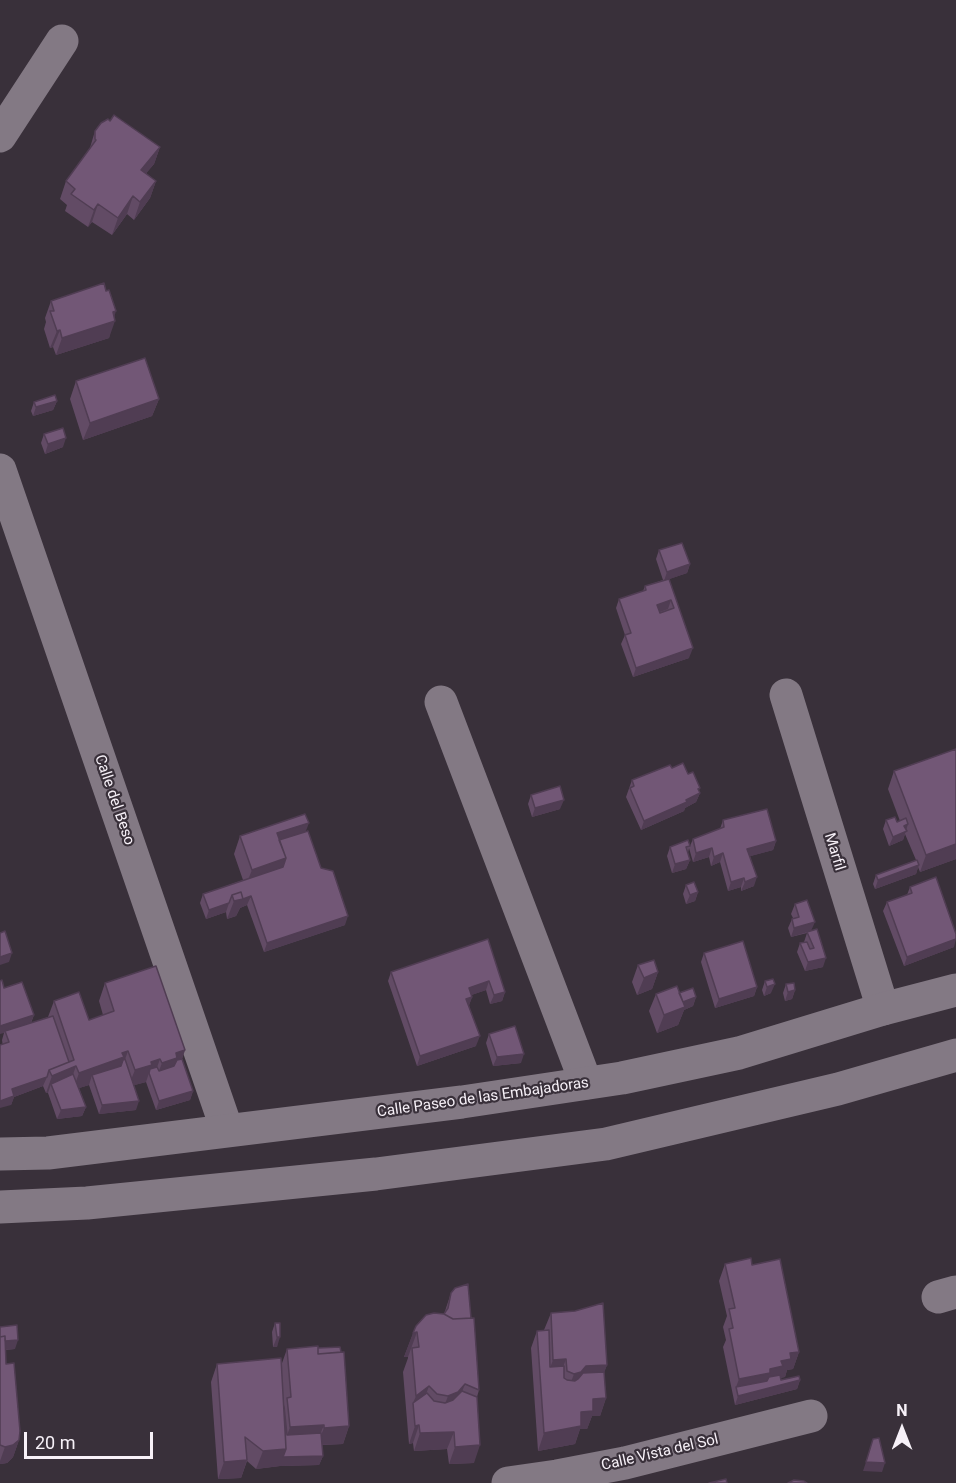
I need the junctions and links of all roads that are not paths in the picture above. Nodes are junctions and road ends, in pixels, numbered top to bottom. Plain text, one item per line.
1 (62, 40) dead end
2 (0, 136) edge
3 (0, 470) edge
4 (786, 695) dead end
5 (441, 702) dead end
6 (956, 990) edge
7 (883, 1009) junction
8 (956, 1055) edge
9 (586, 1083) junction
10 (227, 1130) junction
11 (0, 1154) edge
12 (0, 1207) edge
13 (811, 1416) dead end
14 (508, 1483) edge

1 - 2 street
3 - 10 street, Calle del Beso
4 - 7 street, Marfil
5 - 9 street
6 - 7 street, Calle Paseo de las Embajadoras
7 - 9 street, Calle Paseo de las Embajadoras
8 - 12 street
9 - 10 street, Calle Paseo de las Embajadoras
10 - 11 street, Calle Paseo de las Embajadoras
13 - 14 street, Calle Vista del Sol

